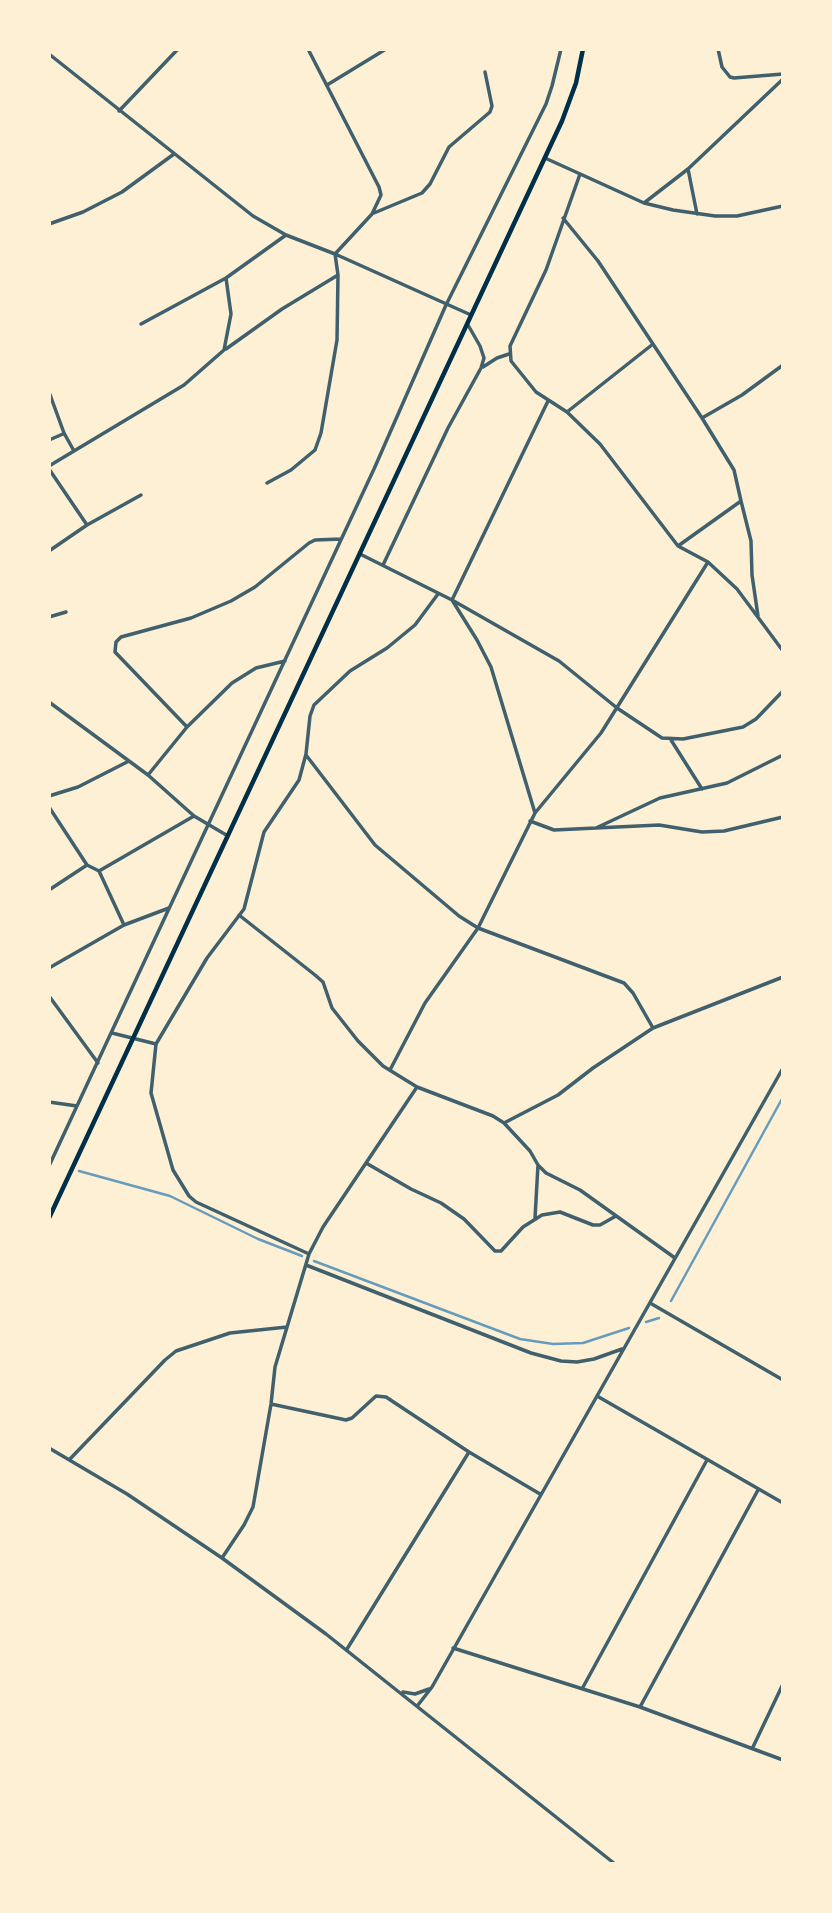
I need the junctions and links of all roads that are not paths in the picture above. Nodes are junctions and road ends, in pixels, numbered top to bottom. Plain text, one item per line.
1 (177, 49) edge
2 (308, 49) edge
3 (386, 49) edge
4 (561, 49) edge
5 (583, 49) edge
6 (718, 49) edge
7 (49, 54) edge
8 (485, 72) dead end
9 (783, 76) edge
10 (327, 85) junction
11 (119, 111) junction
12 (174, 154) junction
13 (545, 158) junction
14 (688, 169) junction
15 (580, 174) junction
16 (644, 203) junction
17 (783, 206) edge
18 (372, 214) junction
19 (697, 214) junction
20 (563, 218) junction
21 (49, 224) edge
22 (286, 235) junction
23 (335, 254) junction
24 (338, 275) junction
25 (226, 278) junction
26 (446, 305) junction
27 (471, 315) junction
28 (141, 324) dead end
29 (468, 325) junction
30 (653, 344) junction
31 (224, 350) junction
32 (509, 355) junction
33 (783, 365) edge
34 (481, 368) junction
35 (49, 391) edge
36 (548, 401) junction
37 (566, 412) junction
38 (702, 418) junction
39 (64, 433) junction
40 (49, 440) edge
41 (74, 451) junction
42 (49, 468) edge
43 (267, 482) dead end
44 (141, 495) dead end
45 (741, 501) junction
46 (87, 525) junction
47 (341, 539) junction
48 (678, 546) junction
49 (49, 551) edge
50 (360, 554) junction
51 (708, 562) junction
52 (383, 566) junction
53 (438, 594) junction
54 (452, 600) junction
55 (66, 612) dead end
56 (49, 617) edge
57 (758, 617) junction
58 (783, 651) edge
59 (285, 661) junction
60 (783, 691) edge
61 (49, 702) edge
62 (617, 708) junction
63 (187, 727) junction
64 (670, 739) junction
65 (306, 754) junction
66 (783, 755) edge
67 (130, 761) junction
68 (148, 775) junction
69 (702, 789) junction
70 (49, 796) edge
71 (49, 807) edge
72 (535, 813) junction
73 (194, 816) junction
74 (783, 817) edge
75 (530, 821) junction
76 (210, 825) junction
77 (594, 829) junction
78 (228, 836) junction
79 (88, 865) junction
80 (99, 871) junction
81 (49, 890) edge
82 (170, 908) junction
83 (239, 915) junction
84 (124, 925) junction
85 (478, 928) junction
86 (49, 968) edge
87 (783, 977) edge
88 (49, 996) edge
89 (653, 1028) junction
90 (112, 1033) junction
91 (132, 1040) junction
92 (156, 1044) junction
93 (98, 1063) junction
94 (783, 1068) edge
95 (390, 1070) junction
96 (417, 1087) junction
97 (49, 1102) edge
98 (77, 1106) junction
99 (504, 1123) junction
100 (366, 1163) junction
101 (538, 1165) junction
102 (49, 1166) edge
103 (616, 1216) junction
104 (49, 1218) edge
105 (536, 1218) junction
106 (309, 1254) junction
107 (675, 1258) junction
108 (306, 1265) junction
109 (650, 1303) junction
110 (287, 1327) junction
111 (624, 1348) junction
112 (783, 1380) edge
113 (596, 1396) junction
114 (271, 1404) junction
115 (49, 1448) edge
116 (469, 1451) junction
117 (70, 1460) junction
118 (708, 1460) junction
119 (758, 1490) junction
120 (540, 1494) junction
121 (783, 1503) edge
122 (222, 1558) junction
123 (453, 1648) junction
124 (346, 1650) junction
125 (783, 1684) edge
126 (432, 1687) junction
127 (582, 1689) junction
128 (397, 1691) junction
129 (418, 1705) junction
130 (640, 1707) junction
131 (753, 1747) junction
132 (783, 1760) edge
133 (615, 1864) edge

1 - 11 street
2 - 10 street
3 - 10 street
4 - 26 street
5 - 13 main road
6 - 9 street
7 - 11 street
8 - 18 street
9 - 14 street
10 - 18 street
11 - 12 street
12 - 21 street
12 - 22 street
13 - 15 street
13 - 27 main road
14 - 16 street
14 - 19 street
15 - 16 street
15 - 20 street
16 - 19 street
17 - 19 street
18 - 23 street
20 - 30 street
20 - 32 street
22 - 23 street
22 - 25 street
23 - 24 street
23 - 26 street
24 - 31 street
24 - 43 street
25 - 28 street
25 - 31 street
26 - 27 street
26 - 47 street
27 - 29 main road
29 - 34 street
29 - 50 main road
30 - 37 street
30 - 38 street
31 - 41 street
32 - 34 street
32 - 36 street
33 - 38 street
34 - 52 street
35 - 39 street
36 - 37 street
36 - 54 street
37 - 48 street
38 - 45 street
39 - 40 street
39 - 41 street
41 - 42 street
42 - 46 street
44 - 46 street
45 - 48 street
45 - 57 street
46 - 49 street
47 - 59 street
47 - 63 street
48 - 51 street
50 - 52 street
50 - 78 main road
51 - 57 street
51 - 62 street
52 - 53 street
53 - 54 street
53 - 65 street
54 - 62 street
54 - 72 street
55 - 56 street
57 - 58 street
59 - 63 street
59 - 76 street
60 - 64 street
61 - 67 street
62 - 64 street
62 - 72 street
63 - 68 street
64 - 69 street
65 - 83 street
65 - 85 street
66 - 69 street
67 - 68 street
67 - 70 street
68 - 73 street
69 - 77 street
71 - 79 street
72 - 75 street
73 - 76 street
73 - 80 street
74 - 77 street
75 - 77 street
75 - 85 street
76 - 78 street
76 - 82 street
78 - 91 main road
79 - 80 street
79 - 81 street
80 - 84 street
82 - 84 street
82 - 90 street
83 - 92 street
83 - 95 street
84 - 86 street
85 - 89 street
85 - 95 street
87 - 89 street
88 - 93 street
89 - 99 street
90 - 91 street
90 - 93 street
91 - 92 street
91 - 104 main road
92 - 106 street
93 - 98 street
94 - 107 street
95 - 96 street
96 - 99 street
96 - 100 street
97 - 98 street
98 - 102 street
99 - 101 street
100 - 105 street
100 - 106 street
101 - 103 street
101 - 105 street
103 - 105 street
103 - 107 street
106 - 108 street
107 - 109 street
108 - 110 street
108 - 111 street
109 - 111 street
109 - 112 street
110 - 114 street
110 - 117 street
111 - 113 street
113 - 118 street
113 - 120 street
114 - 116 street
114 - 122 street
115 - 117 street
116 - 120 street
116 - 124 street
117 - 122 street
118 - 119 street
118 - 127 street
119 - 121 street
119 - 130 street
120 - 123 street
122 - 124 street
123 - 126 street
123 - 127 street
124 - 128 street
125 - 131 street
126 - 128 street
126 - 129 street
127 - 130 street
128 - 129 street
129 - 133 street
130 - 131 street
131 - 132 street

